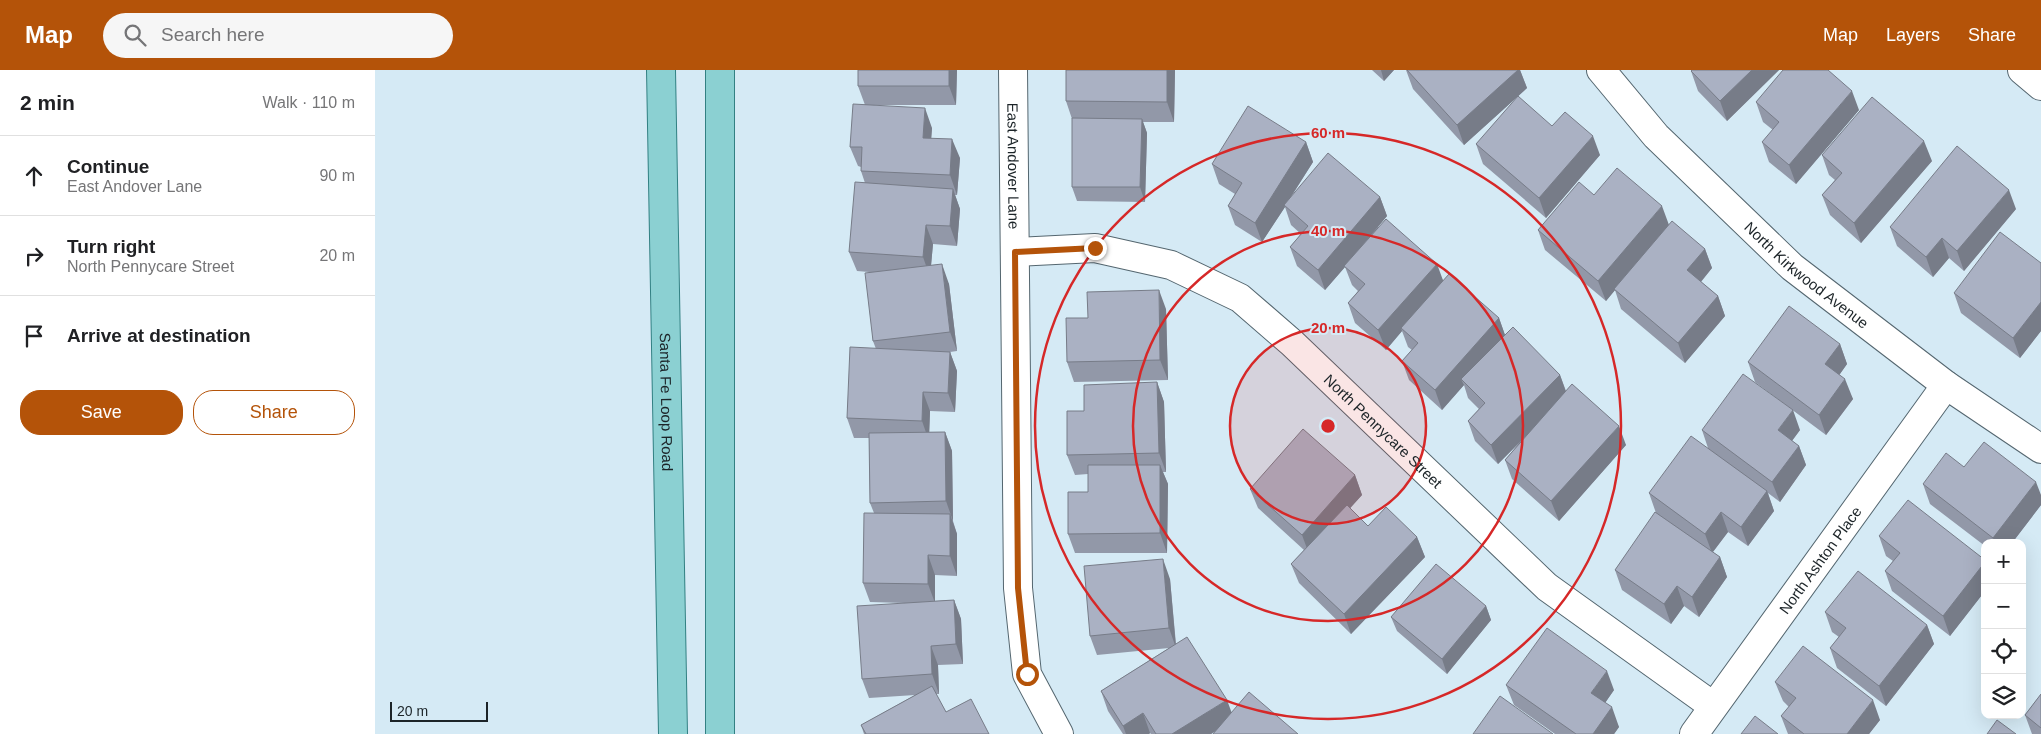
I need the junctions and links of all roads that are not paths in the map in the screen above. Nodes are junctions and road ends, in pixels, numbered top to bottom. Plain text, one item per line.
1 (661, 70) edge
2 (720, 70) edge
3 (1013, 70) edge
4 (1601, 70) edge
5 (2022, 70) edge
6 (2041, 86) edge
7 (1015, 252) junction
8 (1946, 385) junction
9 (2041, 449) edge
10 (1713, 706) junction
11 (673, 734) edge
12 (720, 734) edge
13 (1059, 734) edge
14 (1694, 734) edge

1 - 11 main road, Santa Fe Loop Road
2 - 12 main road
3 - 7 street, East Andover Lane
4 - 8 street, North Kirkwood Avenue
5 - 6 street
7 - 10 street, North Pennycare Street
7 - 13 street, East Andover Lane
8 - 9 street, North Kirkwood Avenue
8 - 10 street, North Ashton Place
10 - 14 street, North Ashton Place

